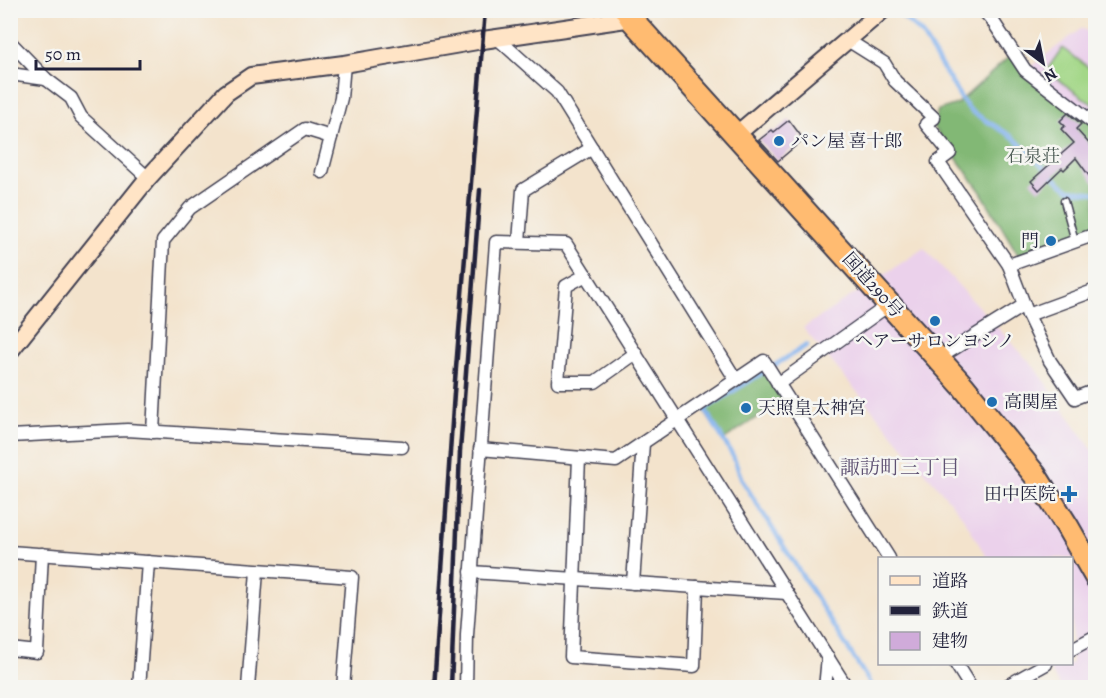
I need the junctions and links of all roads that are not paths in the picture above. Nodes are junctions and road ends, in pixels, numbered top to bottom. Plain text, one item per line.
1 (884, 10) edge
2 (983, 10) edge
3 (630, 16) edge
4 (497, 38) junction
5 (849, 40) junction
6 (10, 42) edge
7 (344, 64) junction
8 (10, 74) edge
9 (46, 79) junction
10 (1095, 125) edge
11 (737, 134) junction
12 (331, 137) junction
13 (592, 148) junction
14 (322, 172) dead end
15 (148, 178) junction
16 (1064, 201) dead end
17 (1095, 234) edge
18 (1075, 241) junction
19 (519, 242) junction
20 (1009, 265) junction
21 (586, 275) junction
22 (1095, 290) edge
23 (890, 304) junction
24 (1026, 310) junction
25 (12, 347) edge
26 (636, 353) junction
27 (939, 358) junction
28 (736, 380) junction
29 (778, 384) junction
30 (1095, 390) edge
31 (678, 419) junction
32 (153, 432) junction
33 (10, 436) edge
34 (643, 443) junction
35 (402, 447) dead end
36 (480, 449) junction
37 (579, 458) junction
38 (10, 552) edge
39 (42, 554) junction
40 (888, 557) edge
41 (148, 562) junction
42 (257, 571) junction
43 (471, 572) junction
44 (1095, 577) edge
45 (574, 579) junction
46 (633, 583) junction
47 (697, 587) junction
48 (787, 593) junction
49 (1095, 636) edge
50 (1073, 648) edge
51 (10, 649) edge
52 (828, 657) junction
53 (957, 665) edge
54 (1042, 665) edge
55 (139, 687) edge
56 (248, 687) edge
57 (343, 687) edge
58 (466, 687) edge
59 (825, 687) edge
60 (848, 687) edge
61 (971, 687) edge
62 (1003, 687) edge

1 - 5 street
2 - 10 street
3 - 4 street
3 - 11 highway, 国道290号
4 - 7 street
4 - 13 street
5 - 11 street
5 - 20 street
6 - 9 street
7 - 12 street
7 - 15 street
8 - 9 street
9 - 15 street
11 - 23 highway, 国道290号
12 - 14 street
12 - 32 street
13 - 19 street
13 - 28 street
15 - 25 street
16 - 18 lane
17 - 18 street
18 - 20 street
19 - 21 street
19 - 36 street
20 - 24 street
21 - 26 street
21 - 26 street
22 - 24 street
23 - 27 highway, 国道290号
23 - 29 street
24 - 27 street
24 - 30 street
26 - 31 street
27 - 44 highway, 国道290号
28 - 29 street
28 - 31 street
29 - 40 street
31 - 34 street
31 - 48 street
32 - 33 street
32 - 35 street
34 - 37 street
34 - 46 street
36 - 37 street
36 - 43 street
37 - 45 street
38 - 39 street
39 - 41 street
39 - 51 street
41 - 42 street
41 - 55 street
42 - 56 street
42 - 57 street
43 - 45 street
43 - 58 street
45 - 46 street
45 - 47 street
46 - 47 street
47 - 48 street
48 - 52 street
49 - 50 street
52 - 59 street
52 - 60 street
53 - 61 street
54 - 62 street

